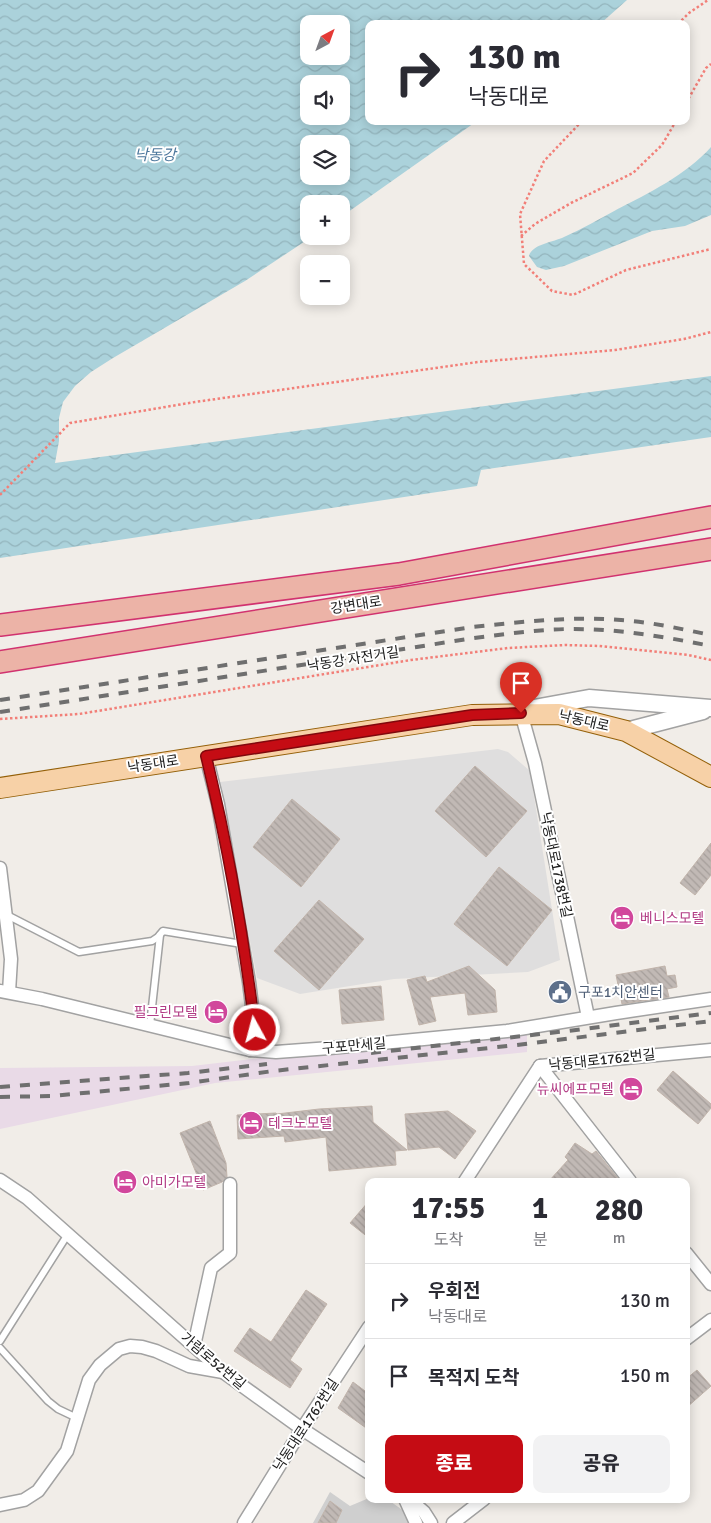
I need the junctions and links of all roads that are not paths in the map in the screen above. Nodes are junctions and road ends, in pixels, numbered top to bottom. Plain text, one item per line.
1 (711, 517) edge
2 (711, 549) edge
3 (0, 624) edge
4 (0, 662) edge
5 (711, 708) edge
6 (521, 713) junction
7 (498, 714) junction
8 (626, 731) junction
9 (206, 756) junction
10 (711, 777) edge
11 (0, 788) edge
12 (0, 868) edge
13 (2, 914) edge
14 (160, 935) junction
15 (242, 944) junction
16 (4, 992) edge
17 (711, 999) edge
18 (588, 1017) junction
19 (150, 1025) junction
20 (250, 1050) junction
21 (711, 1050) edge
22 (540, 1066) junction
23 (467, 1178) edge
24 (628, 1178) edge
25 (0, 1180) edge
26 (230, 1184) dead end
27 (68, 1234) junction
28 (690, 1258) edge
29 (711, 1284) edge
30 (711, 1320) edge
31 (365, 1333) edge
32 (690, 1336) edge
33 (0, 1342) edge
34 (194, 1346) junction
35 (0, 1348) edge
36 (223, 1372) junction
37 (77, 1418) junction
38 (302, 1429) junction
39 (365, 1470) edge
40 (408, 1503) edge
41 (412, 1503) edge
42 (479, 1503) edge
43 (0, 1505) edge
44 (244, 1523) edge
45 (416, 1523) edge
46 (431, 1523) edge
47 (453, 1523) edge

1 - 3 highway, 강변대로
2 - 4 highway, 강변대로
5 - 7 street
5 - 8 street
6 - 7 main road, 낙동대로
6 - 8 main road, 낙동대로
6 - 18 street, 낙동대로1738번길
7 - 9 main road, 낙동대로
8 - 10 main road, 낙동대로
9 - 11 main road, 낙동대로
9 - 15 street
12 - 13 street
13 - 14 lane
13 - 16 street
14 - 15 lane
14 - 19 lane
15 - 20 street
16 - 19 street, 구포만세길
17 - 18 street, 구포만세길
18 - 20 street, 구포만세길
19 - 20 street, 구포만세길
21 - 22 street, 낙동대로1762번길
22 - 23 street, 낙동대로1762번길
22 - 24 street
25 - 27 street, 가람로52번길
26 - 34 street
27 - 33 lane
27 - 34 street, 가람로52번길
28 - 29 street
30 - 32 street
31 - 38 street, 낙동대로1762번길
34 - 36 street, 가람로52번길
35 - 37 lane
36 - 37 street
36 - 38 street, 가람로52번길
37 - 43 street
38 - 39 street, 가람로52번길
38 - 44 street, 낙동대로1762번길
40 - 45 street
41 - 46 street
42 - 47 street

